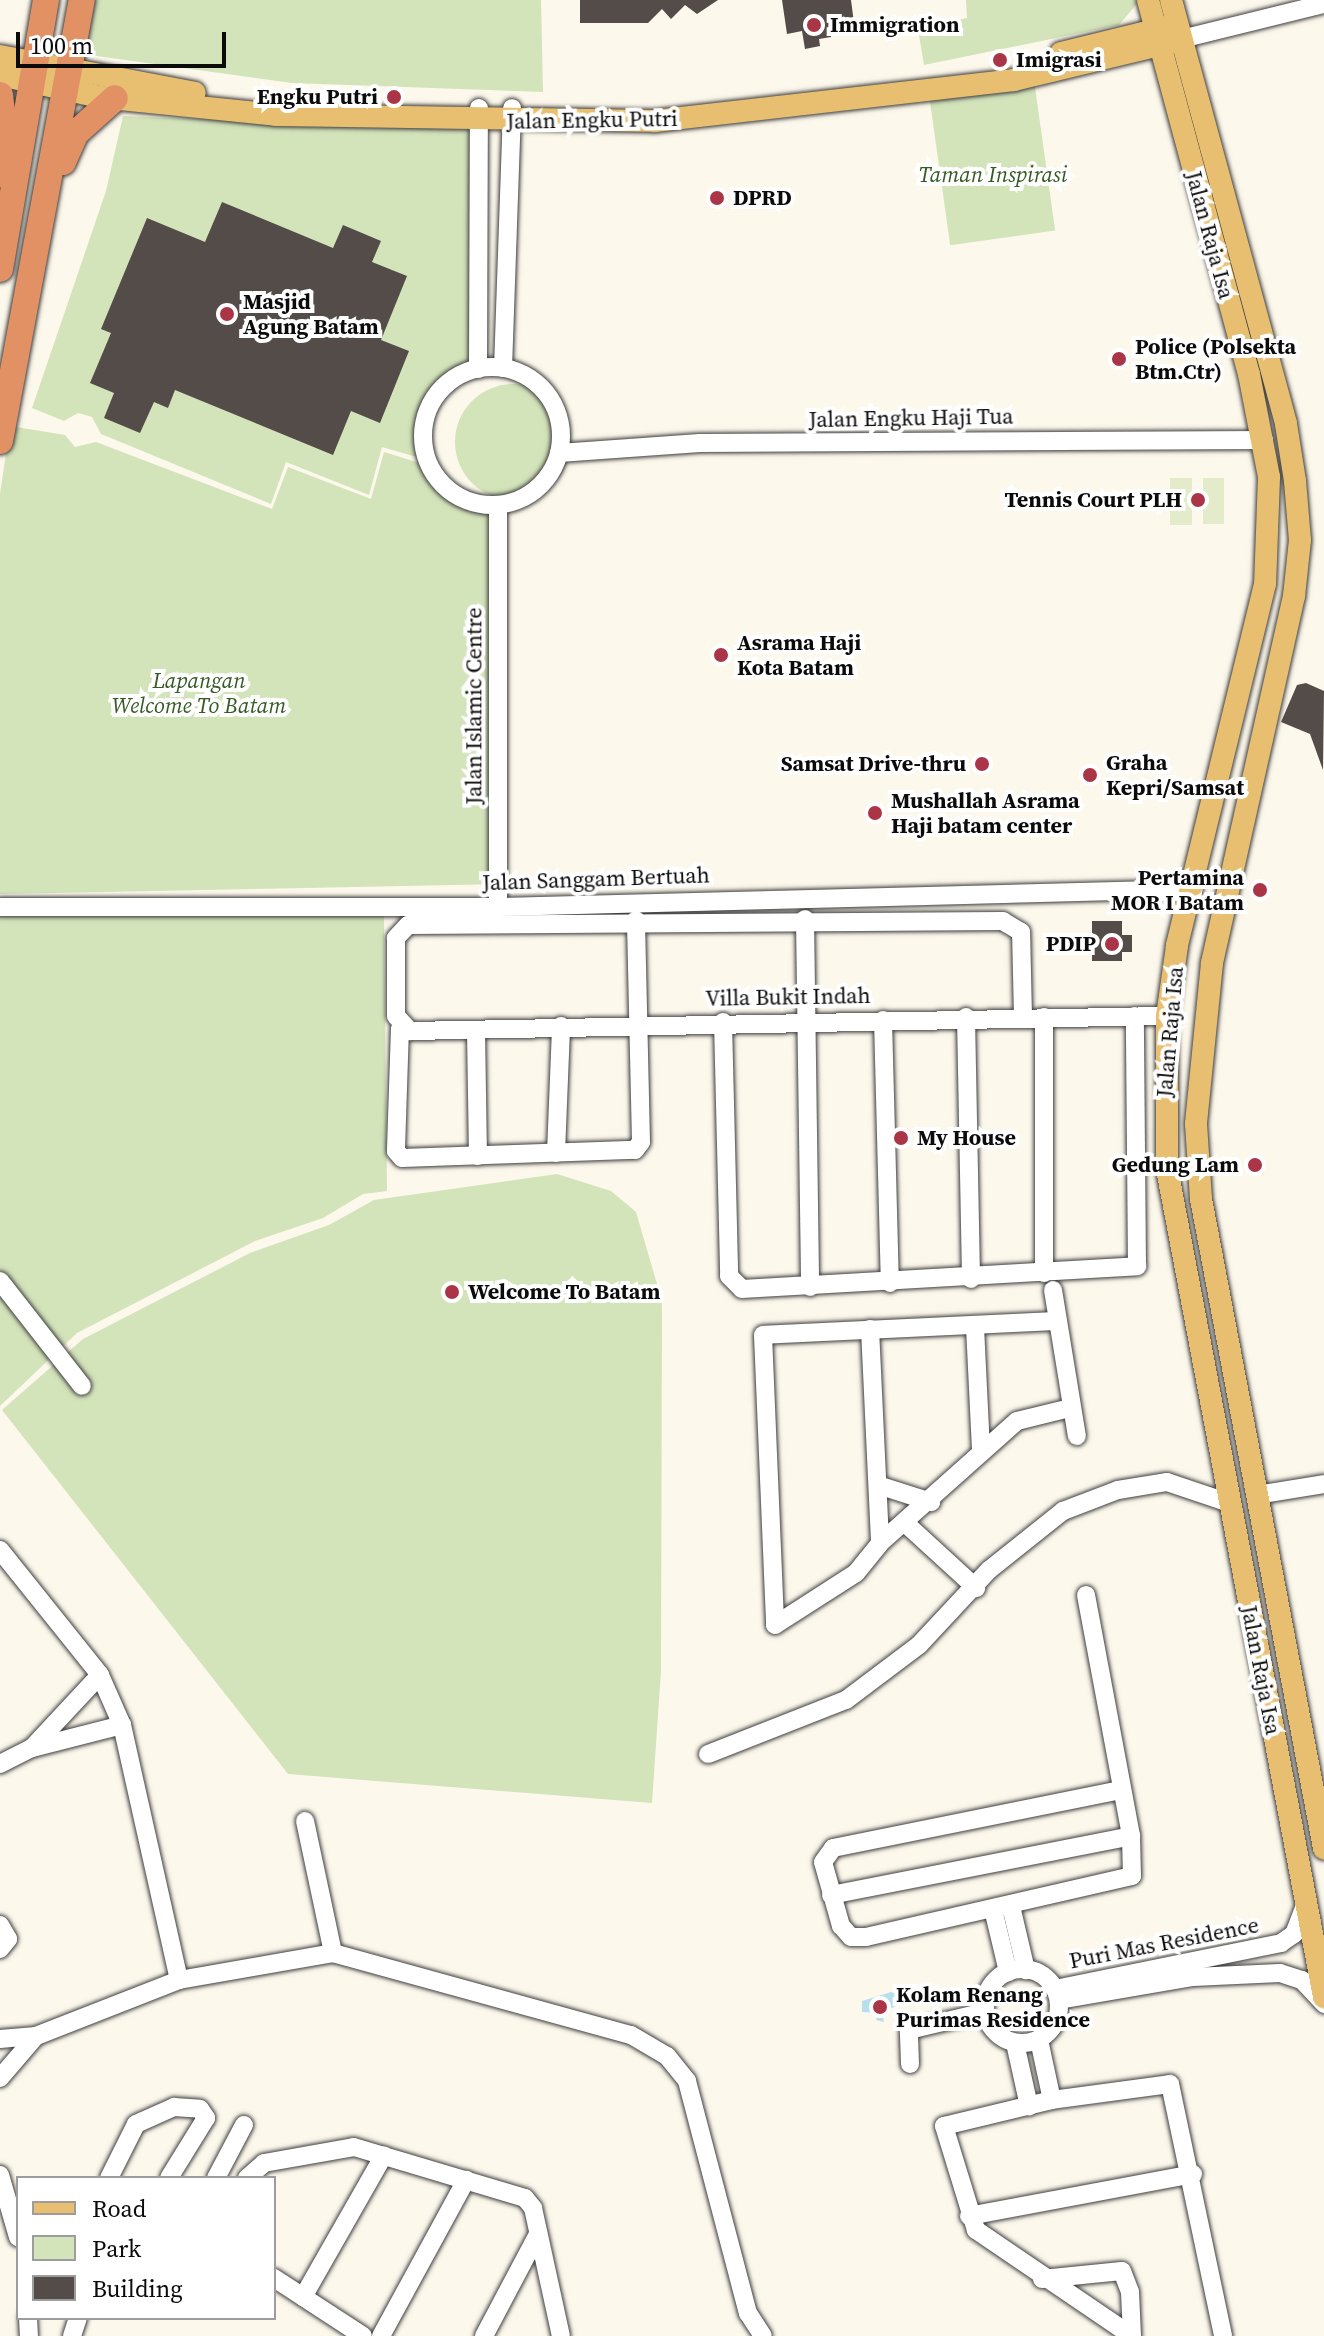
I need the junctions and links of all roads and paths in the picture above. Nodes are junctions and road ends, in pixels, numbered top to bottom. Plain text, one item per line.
1 (46, 0) edge
2 (82, 0) edge
3 (1148, 0) edge
4 (1171, 0) edge
5 (1324, 4) edge
6 (1168, 35) junction
7 (0, 56) edge
8 (33, 73) junction
9 (0, 75) edge
10 (68, 80) junction
11 (0, 95) edge
12 (115, 98) junction
13 (479, 114) junction
14 (512, 115) junction
15 (50, 186) junction
16 (13, 189) junction
17 (0, 269) edge
18 (503, 368) junction
19 (478, 369) junction
20 (1264, 440) junction
21 (0, 441) edge
22 (559, 453) junction
23 (498, 505) junction
24 (1233, 736) junction
25 (1261, 743) junction
26 (1194, 889) junction
27 (0, 907) edge
28 (498, 907) junction
29 (805, 919) junction
30 (636, 920) junction
31 (1135, 1016) junction
32 (1167, 1016) junction
33 (966, 1017) junction
34 (1023, 1017) junction
35 (1044, 1017) junction
36 (883, 1020) junction
37 (723, 1022) junction
38 (805, 1022) junction
39 (561, 1026) junction
40 (640, 1026) junction
41 (405, 1030) junction
42 (476, 1030) junction
43 (556, 1153) junction
44 (478, 1156) junction
45 (1201, 1199) junction
46 (1171, 1203) junction
47 (1044, 1273) junction
48 (971, 1279) junction
49 (0, 1281) edge
50 (890, 1283) junction
51 (810, 1287) junction
52 (1053, 1290) dead end
53 (1057, 1321) junction
54 (975, 1327) junction
55 (870, 1329) junction
56 (82, 1386) dead end
57 (1070, 1408) junction
58 (980, 1409) junction
59 (1017, 1421) junction
60 (1077, 1436) dead end
61 (981, 1448) junction
62 (1324, 1484) edge
63 (878, 1485) junction
64 (1257, 1495) junction
65 (931, 1502) junction
66 (1229, 1503) junction
67 (904, 1522) junction
68 (880, 1543) junction
69 (0, 1550) edge
70 (976, 1588) junction
71 (1086, 1595) dead end
72 (100, 1675) junction
73 (122, 1725) junction
74 (32, 1748) junction
75 (708, 1754) dead end
76 (0, 1764) edge
77 (1313, 1788) junction
78 (1121, 1790) junction
79 (1285, 1793) junction
80 (305, 1821) dead end
81 (1131, 1836) junction
82 (1324, 1848) edge
83 (831, 1895) junction
84 (1306, 1903) junction
85 (1002, 1908) junction
86 (0, 1925) edge
87 (0, 1949) edge
88 (333, 1953) junction
89 (1017, 1971) junction
90 (179, 1980) junction
91 (1057, 1995) junction
92 (1324, 1997) edge
93 (1324, 2004) edge
94 (985, 2012) junction
95 (36, 2036) junction
96 (0, 2039) edge
97 (1039, 2040) junction
98 (1015, 2043) junction
99 (910, 2064) dead end
100 (0, 2078) edge
101 (1052, 2100) junction
102 (1029, 2106) junction
103 (244, 2125) dead end
104 (384, 2155) junction
105 (1193, 2174) junction
106 (0, 2175) edge
107 (110, 2176) edge
108 (170, 2176) edge
109 (217, 2176) edge
110 (249, 2176) edge
111 (466, 2180) junction
112 (969, 2216) junction
113 (16, 2230) edge
114 (538, 2234) junction
115 (276, 2279) edge
116 (1042, 2279) junction
117 (303, 2297) junction
118 (363, 2336) edge
119 (381, 2336) edge
120 (484, 2336) edge
121 (561, 2336) edge
122 (763, 2336) edge
123 (1132, 2336) edge
124 (1223, 2336) edge

1 - 8 highway
2 - 10 highway
3 - 6 main road
4 - 6 main road
5 - 6 street
6 - 14 main road, Jalan Engku Putri
6 - 20 main road, Jalan Raja Isa
6 - 25 main road, Jalan Raja Isa
7 - 8 main road, Jalan Engku Putri
8 - 9 main road, Jalan Engku Putri
8 - 10 main road, Jalan Engku Putri
8 - 16 highway
10 - 12 main road, Jalan Engku Putri
10 - 13 main road, Jalan Engku Putri
10 - 15 highway
11 - 16 highway
12 - 13 main road, Jalan Engku Putri
12 - 15 highway
13 - 14 main road, Jalan Engku Putri
13 - 19 street
14 - 18 street
15 - 21 highway
16 - 17 highway
18 - 19 street
18 - 22 street
19 - 23 street
20 - 22 street, Jalan Engku Haji Tua
20 - 24 main road, Jalan Raja Isa
22 - 23 street
23 - 28 street, Jalan Islamic Centre
24 - 25 main road
24 - 26 main road, Jalan Raja Isa
25 - 45 main road, Jalan Raja Isa
26 - 28 street, Jalan Sanggam Bertuah
26 - 32 main road, Jalan Raja Isa
27 - 28 street, Jalan Sanggam Bertuah
29 - 30 street
29 - 34 street
29 - 38 street
30 - 40 street
30 - 41 street
31 - 32 street, Villa Bukit Indah
31 - 35 street, Villa Bukit Indah
31 - 47 street
32 - 46 main road, Jalan Raja Isa
33 - 34 street, Villa Bukit Indah
33 - 36 street, Villa Bukit Indah
33 - 48 street
34 - 35 street, Villa Bukit Indah
35 - 47 street
36 - 38 street, Villa Bukit Indah
36 - 50 street
37 - 38 street, Villa Bukit Indah
37 - 40 street, Villa Bukit Indah
37 - 51 street
38 - 51 street
39 - 40 street, Villa Bukit Indah
39 - 42 street, Villa Bukit Indah
39 - 43 street
40 - 43 street
41 - 42 street, Villa Bukit Indah
41 - 44 street
42 - 44 street
43 - 44 street
45 - 46 main road
45 - 64 main road, Jalan Raja Isa
46 - 66 main road, Jalan Raja Isa
47 - 48 street
48 - 50 street
49 - 56 street
50 - 51 street
52 - 53 street
53 - 54 street
53 - 57 street
54 - 55 street
54 - 58 street
55 - 63 street
55 - 68 street
57 - 59 street
57 - 60 street
58 - 59 street
58 - 61 street
59 - 61 street
61 - 65 street
62 - 64 street
63 - 65 street
63 - 68 street
64 - 77 main road, Jalan Raja Isa
65 - 67 street
66 - 70 street
66 - 79 main road, Jalan Raja Isa
67 - 68 street
67 - 70 street
69 - 72 street
70 - 75 street
71 - 78 street
72 - 73 street
72 - 74 street
73 - 74 street
73 - 90 street
74 - 76 street
77 - 79 main road
77 - 82 main road, Jalan Raja Isa
78 - 81 street
78 - 83 street
79 - 84 main road, Jalan Raja Isa
80 - 88 street
81 - 83 street
81 - 85 street
83 - 85 street
84 - 91 street, Puri Mas Residence
84 - 92 main road, Jalan Raja Isa
85 - 89 street
86 - 87 street
88 - 90 street
88 - 122 street
89 - 91 street
89 - 94 street
90 - 95 street
91 - 93 street, Puri Mas Residence
91 - 97 street
94 - 98 street
94 - 99 street
95 - 96 street
95 - 100 street
97 - 98 street
97 - 101 street
98 - 102 street
101 - 102 street
101 - 105 street
102 - 112 street
103 - 109 street
104 - 110 street
104 - 111 street
104 - 117 street
105 - 112 street
105 - 124 street
106 - 113 street
107 - 108 street
111 - 114 street
111 - 119 street
112 - 116 street
114 - 120 street
114 - 121 street
115 - 117 street
116 - 123 street
116 - 123 street
117 - 118 street

